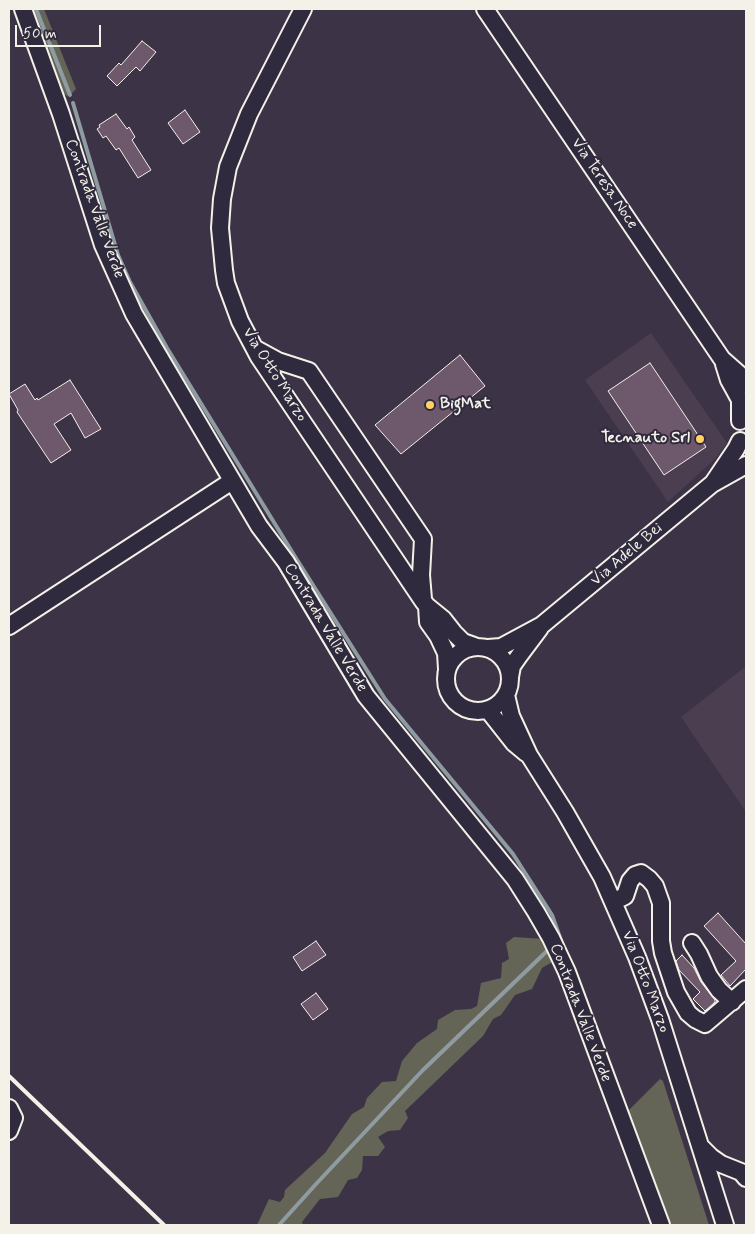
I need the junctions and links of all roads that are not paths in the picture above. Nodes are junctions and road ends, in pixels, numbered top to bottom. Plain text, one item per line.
1 (23, 9) edge
2 (303, 9) edge
3 (485, 9) edge
4 (254, 347) junction
5 (722, 359) junction
6 (746, 384) edge
7 (743, 416) edge
8 (743, 447) edge
9 (746, 465) edge
10 (232, 480) junction
11 (712, 484) junction
12 (425, 603) junction
13 (542, 625) junction
14 (9, 626) edge
15 (482, 647) junction
16 (447, 669) junction
17 (510, 676) junction
18 (506, 695) junction
19 (488, 710) junction
20 (529, 756) junction
21 (613, 902) junction
22 (692, 943) dead end
23 (746, 989) edge
24 (732, 1002) junction
25 (9, 1108) edge
26 (9, 1131) edge
27 (701, 1147) junction
28 (746, 1178) edge
29 (661, 1225) edge
30 (725, 1225) edge

1 - 10 street, Contrada Valle Verde
2 - 4 street, Via Otto Marzo
3 - 5 street, Via Teresa Noce
4 - 12 street, Via Otto Marzo
4 - 12 street
5 - 6 street, Via Teresa Noce
5 - 7 street, Via Teresa Noce
7 - 8 street, Via Teresa Noce
8 - 11 street, Via Adele Bei
9 - 11 street, Via Adele Bei
10 - 14 street
10 - 29 street, Contrada Valle Verde
11 - 13 street, Via Adele Bei
12 - 15 street, Via Otto Marzo
12 - 16 street, Via Otto Marzo
13 - 15 street
13 - 17 street
15 - 16 street
15 - 17 street
16 - 19 street
17 - 18 street
18 - 19 street
18 - 20 street, Via Otto Marzo
19 - 20 street, Via Otto Marzo
20 - 21 street, Via Otto Marzo
21 - 24 street
21 - 27 street, Via Otto Marzo
22 - 24 street
23 - 24 street
25 - 26 street
27 - 28 street
27 - 30 street, Via Otto Marzo

